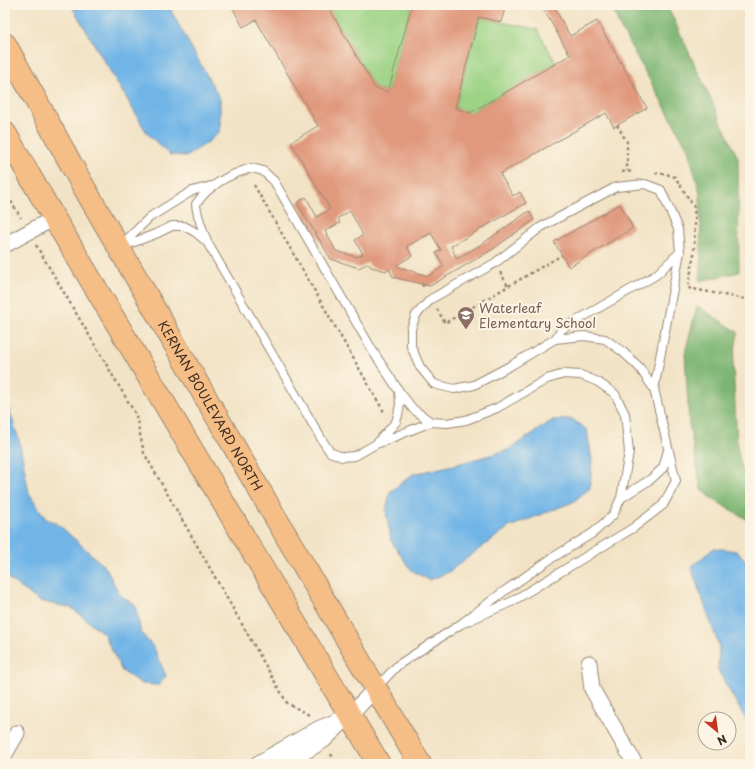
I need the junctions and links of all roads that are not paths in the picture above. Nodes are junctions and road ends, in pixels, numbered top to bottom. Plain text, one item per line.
1 (5, 44) edge
2 (5, 133) edge
3 (214, 185) junction
4 (54, 218) junction
5 (207, 242) junction
6 (5, 245) edge
7 (119, 248) junction
8 (680, 252) junction
9 (555, 339) junction
10 (654, 388) junction
11 (399, 391) junction
12 (431, 422) junction
13 (376, 444) junction
14 (668, 448) junction
15 (622, 498) junction
16 (461, 624) junction
17 (588, 663) dead end
18 (376, 688) junction
19 (350, 715) junction
20 (17, 733) dead end
21 (321, 735) junction
22 (5, 754) edge
23 (257, 764) edge
24 (285, 764) edge
25 (379, 764) edge
26 (420, 764) edge
27 (634, 764) edge

1 - 7 main road, KERNAN BOULEVARD NORTH
2 - 4 main road
3 - 5 lane
3 - 7 lane
3 - 11 lane
4 - 6 street
4 - 19 main road
5 - 7 lane
5 - 13 lane
7 - 18 main road, KERNAN BOULEVARD NORTH
8 - 9 lane
8 - 9 lane
8 - 10 lane
9 - 10 lane
10 - 14 lane
11 - 12 lane
11 - 13 lane
12 - 13 lane
12 - 15 lane
14 - 15 lane
14 - 16 lane
15 - 16 lane
16 - 18 lane
17 - 27 street
18 - 19 street
18 - 26 main road, KERNAN BOULEVARD NORTH
19 - 21 street
19 - 25 main road
20 - 22 street
21 - 23 street
21 - 24 street

